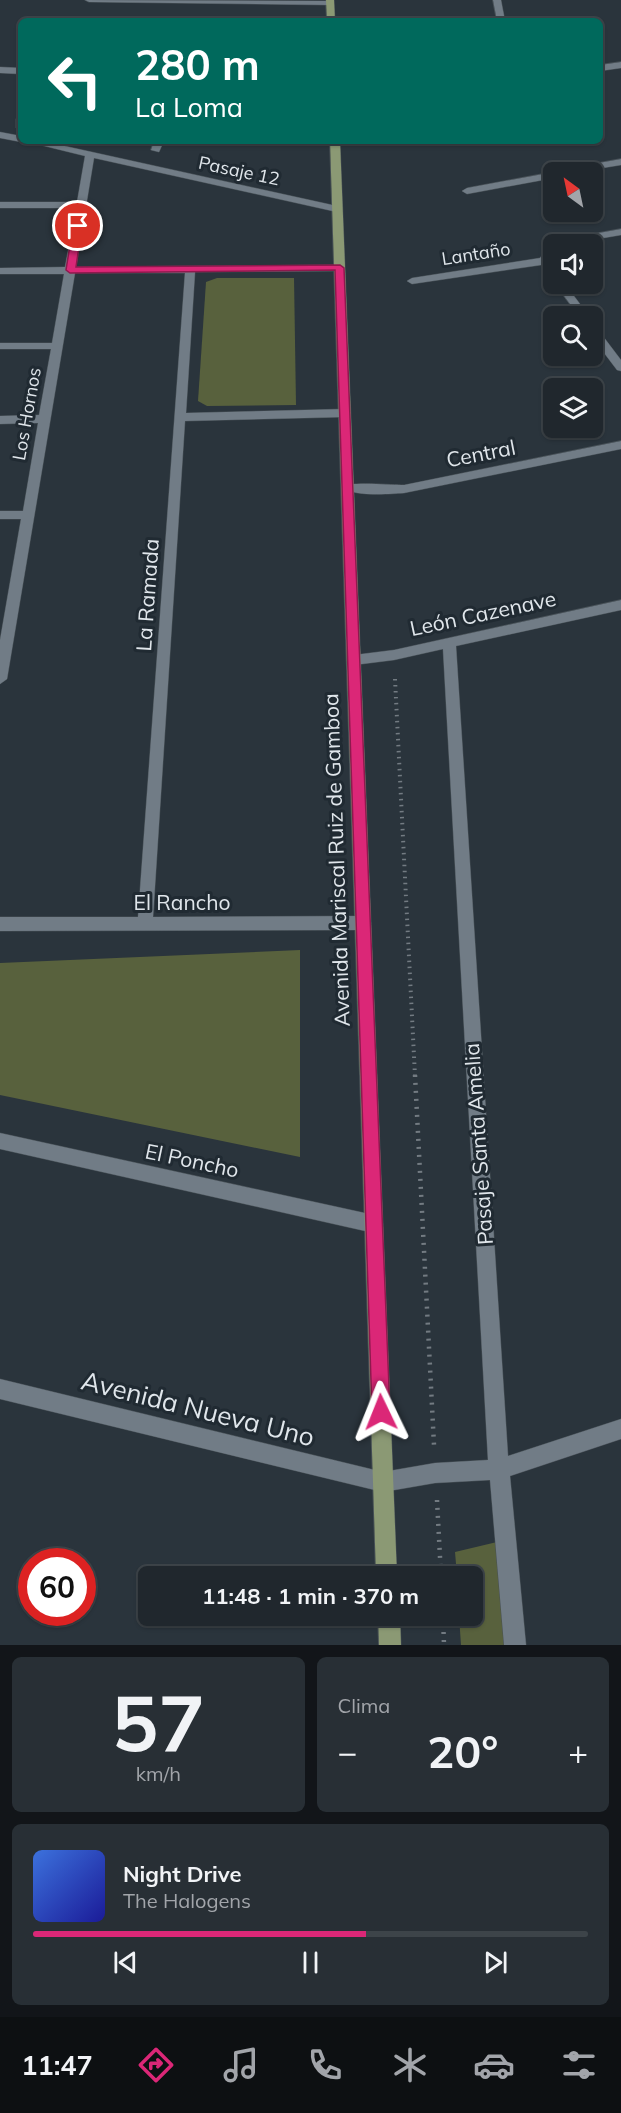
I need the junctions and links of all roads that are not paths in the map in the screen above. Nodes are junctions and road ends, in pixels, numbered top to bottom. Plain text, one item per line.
1 (89, 0) edge
2 (497, 0) edge
3 (330, 2) edge
4 (331, 18) edge
5 (500, 18) edge
6 (621, 65) edge
7 (603, 68) edge
8 (0, 70) edge
9 (18, 70) edge
10 (0, 135) edge
11 (18, 138) edge
12 (43, 144) edge
13 (335, 144) edge
14 (90, 154) junction
15 (621, 162) edge
16 (603, 165) edge
17 (543, 177) edge
18 (467, 190) dead end
19 (0, 205) edge
20 (82, 205) junction
21 (338, 209) junction
22 (621, 232) edge
23 (603, 235) edge
24 (543, 261) edge
25 (340, 268) junction
26 (190, 269) junction
27 (70, 270) junction
28 (0, 271) edge
29 (412, 281) dead end
30 (603, 344) edge
31 (0, 346) edge
32 (57, 346) junction
33 (621, 368) edge
34 (345, 413) junction
35 (180, 417) junction
36 (45, 419) junction
37 (0, 420) edge
38 (621, 445) edge
39 (348, 487) junction
40 (0, 515) edge
41 (28, 515) junction
42 (621, 605) edge
43 (6, 612) edge
44 (448, 643) junction
45 (354, 660) junction
46 (0, 679) edge
47 (363, 922) junction
48 (0, 924) edge
49 (144, 924) junction
50 (0, 1141) edge
51 (374, 1224) junction
52 (0, 1389) edge
53 (621, 1429) edge
54 (499, 1469) junction
55 (383, 1482) junction
56 (387, 1566) edge
57 (389, 1626) edge
58 (390, 1645) edge
59 (515, 1645) edge

1 - 3 street
2 - 5 street
3 - 4 main road
6 - 7 street
8 - 9 street
10 - 11 street
12 - 14 street, Pasaje 12
13 - 21 main road, Avenida Mariscal Ruiz de Gamboa
14 - 20 street, Los Hornos
14 - 21 street, Pasaje 12
15 - 16 street
17 - 18 street
19 - 20 street
20 - 27 street, Los Hornos
21 - 25 main road, Avenida Mariscal Ruiz de Gamboa
22 - 23 street
24 - 29 street, Lantaño
25 - 26 street
25 - 34 main road, Avenida Mariscal Ruiz de Gamboa
26 - 27 street
26 - 35 street, La Ramada
27 - 28 street
27 - 32 street, Los Hornos
30 - 33 street
31 - 32 street
32 - 36 street, Los Hornos
34 - 35 street
34 - 39 main road, Avenida Mariscal Ruiz de Gamboa
35 - 49 street, La Ramada
36 - 37 street
36 - 41 street, Los Hornos
38 - 39 street, Central
39 - 45 main road, Avenida Mariscal Ruiz de Gamboa
40 - 41 street
41 - 43 street, Los Hornos
42 - 44 street, León Cazenave
43 - 46 street, Los Hornos
44 - 45 street, León Cazenave
44 - 54 street, Pasaje Santa Amelia
45 - 47 main road, Avenida Mariscal Ruiz de Gamboa
47 - 49 street, El Rancho
47 - 51 main road, Avenida Mariscal Ruiz de Gamboa
48 - 49 street, El Rancho
50 - 51 street, El Poncho
51 - 55 main road, Avenida Mariscal Ruiz de Gamboa
52 - 55 street, Avenida Nueva Uno
53 - 54 street
54 - 55 street
54 - 59 street, Pasaje Santa Amelia
55 - 56 main road, Avenida Mariscal Ruiz de Gamboa
57 - 58 main road

